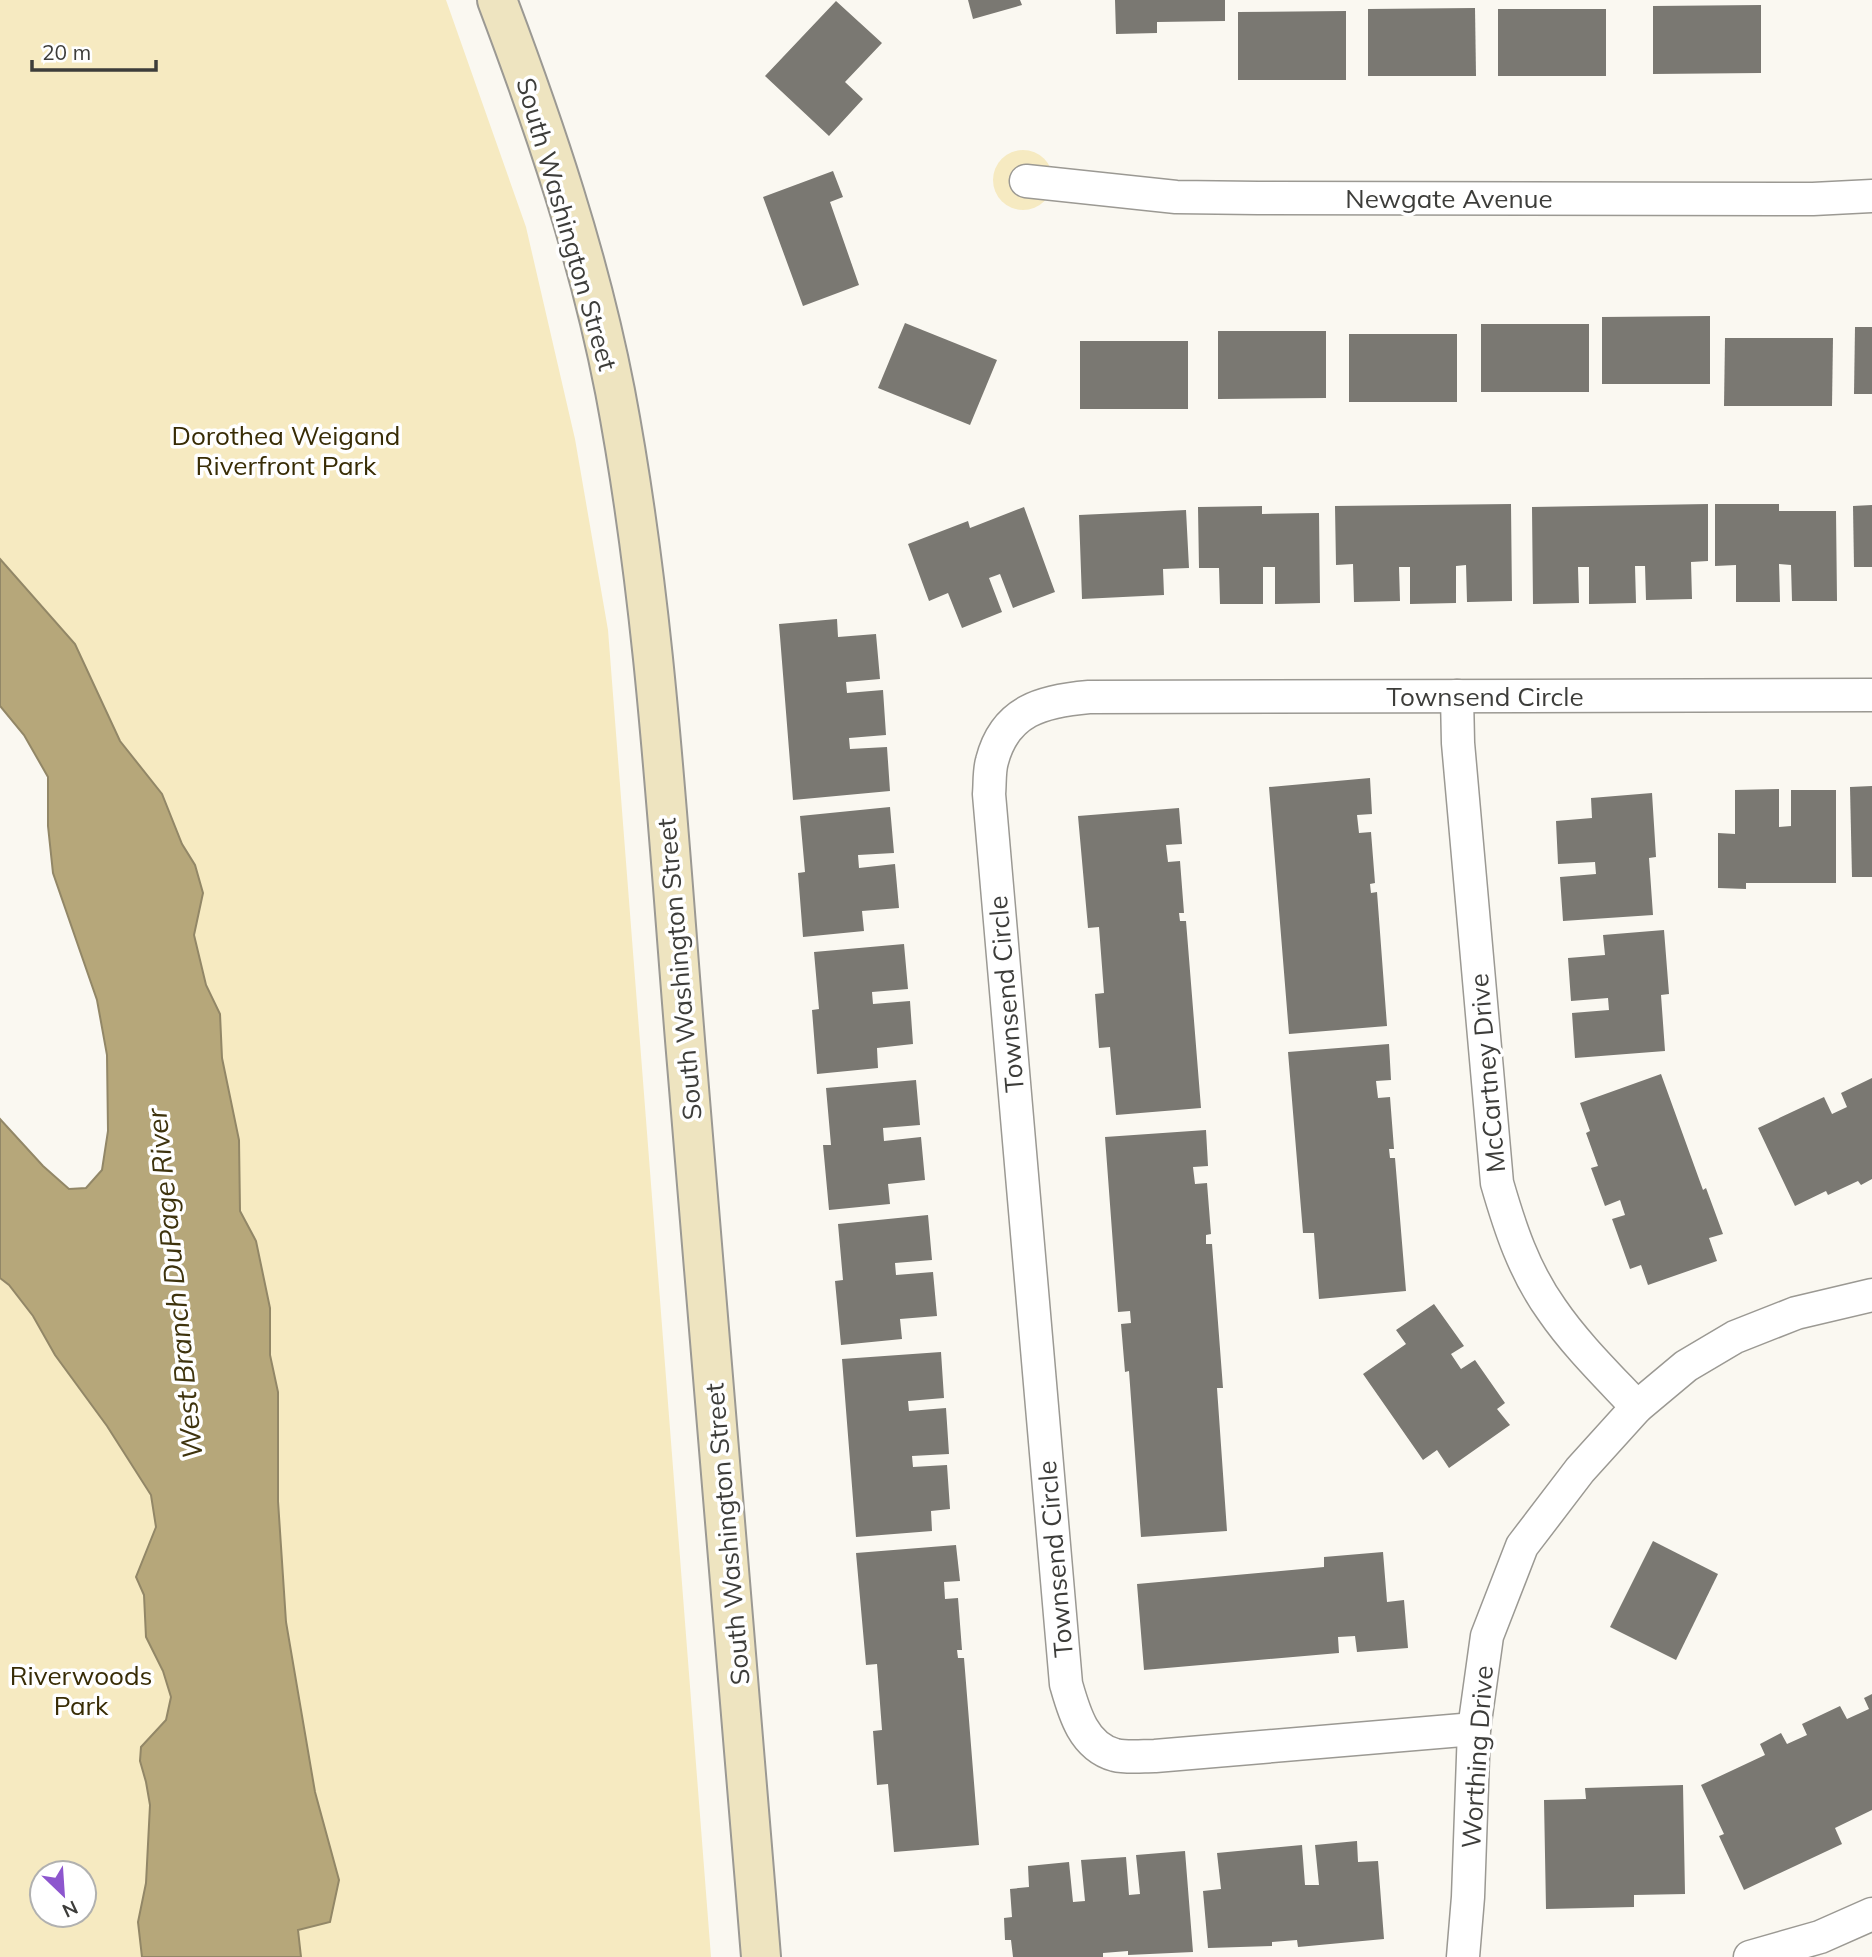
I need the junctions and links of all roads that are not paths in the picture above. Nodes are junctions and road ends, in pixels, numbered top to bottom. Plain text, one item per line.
1 (497, 0) edge
2 (1026, 181) dead end
3 (1872, 187) edge
4 (1872, 196) edge
5 (1872, 695) edge
6 (1457, 696) junction
7 (1872, 1295) edge
8 (1637, 1407) junction
9 (1474, 1729) junction
10 (1872, 1914) edge
11 (761, 1957) edge
12 (1463, 1957) edge
13 (1750, 1957) edge

1 - 11 main road, South Washington Street
2 - 4 street, Newgate Avenue
3 - 4 street
5 - 6 street, Townsend Circle
6 - 8 street, McCartney Drive
6 - 9 street, Townsend Circle
7 - 8 street, Worthing Drive
8 - 9 street, Worthing Drive
9 - 12 street, Worthing Drive
10 - 13 street

